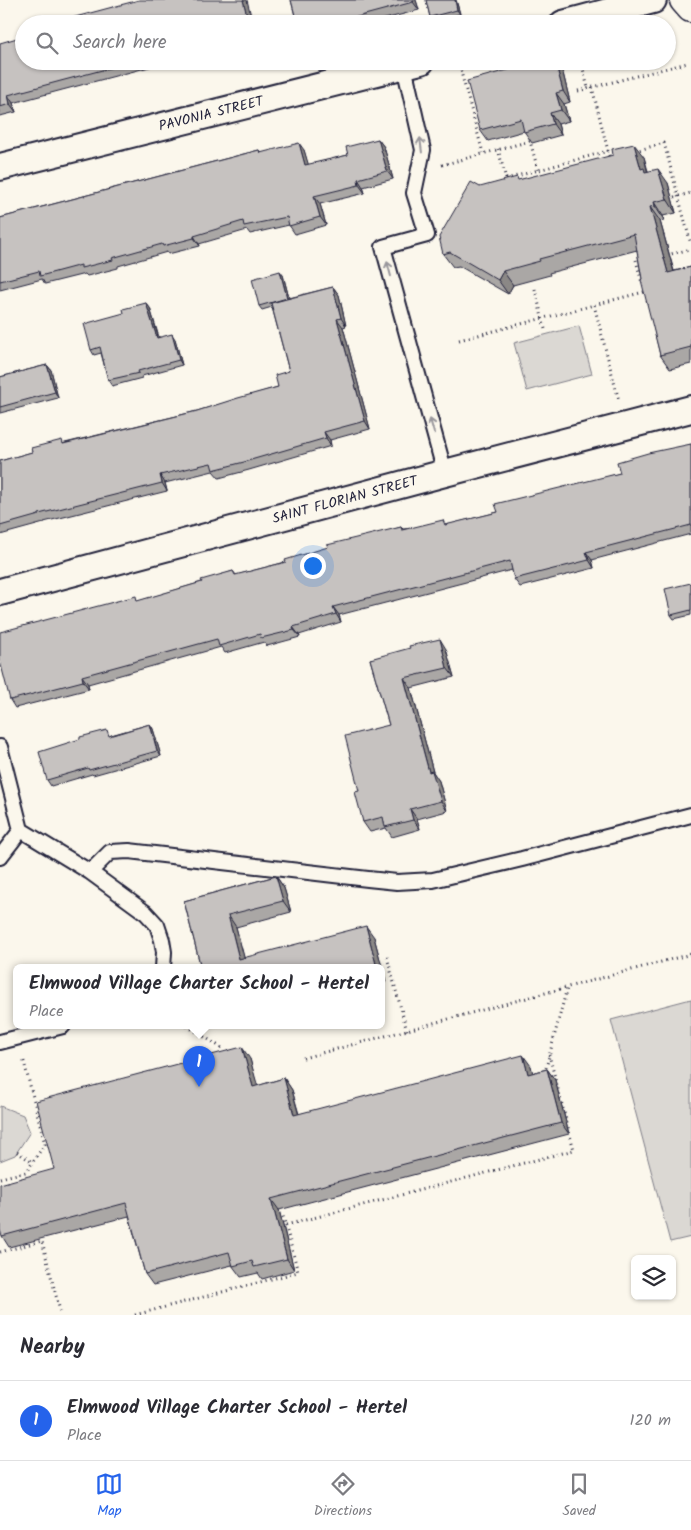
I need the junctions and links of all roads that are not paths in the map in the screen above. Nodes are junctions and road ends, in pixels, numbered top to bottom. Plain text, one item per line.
1 (653, 0) edge
2 (684, 0) edge
3 (691, 8) edge
4 (597, 15) edge
5 (389, 70) edge
6 (414, 70) edge
7 (0, 167) edge
8 (691, 409) edge
9 (445, 473) junction
10 (0, 592) edge
11 (0, 747) edge
12 (691, 815) edge
13 (22, 830) junction
14 (1, 854) edge
15 (90, 872) junction
16 (163, 964) edge
17 (51, 1029) edge
18 (0, 1042) edge

1 - 4 street
2 - 3 street
5 - 7 street, PAVONIA STREET
9 -> 6 lane
8 - 9 street, SAINT FLORIAN STREET
9 - 10 street, SAINT FLORIAN STREET
11 - 13 lane
12 - 15 lane
13 - 14 lane
13 - 15 lane
15 - 16 lane
17 - 18 lane

